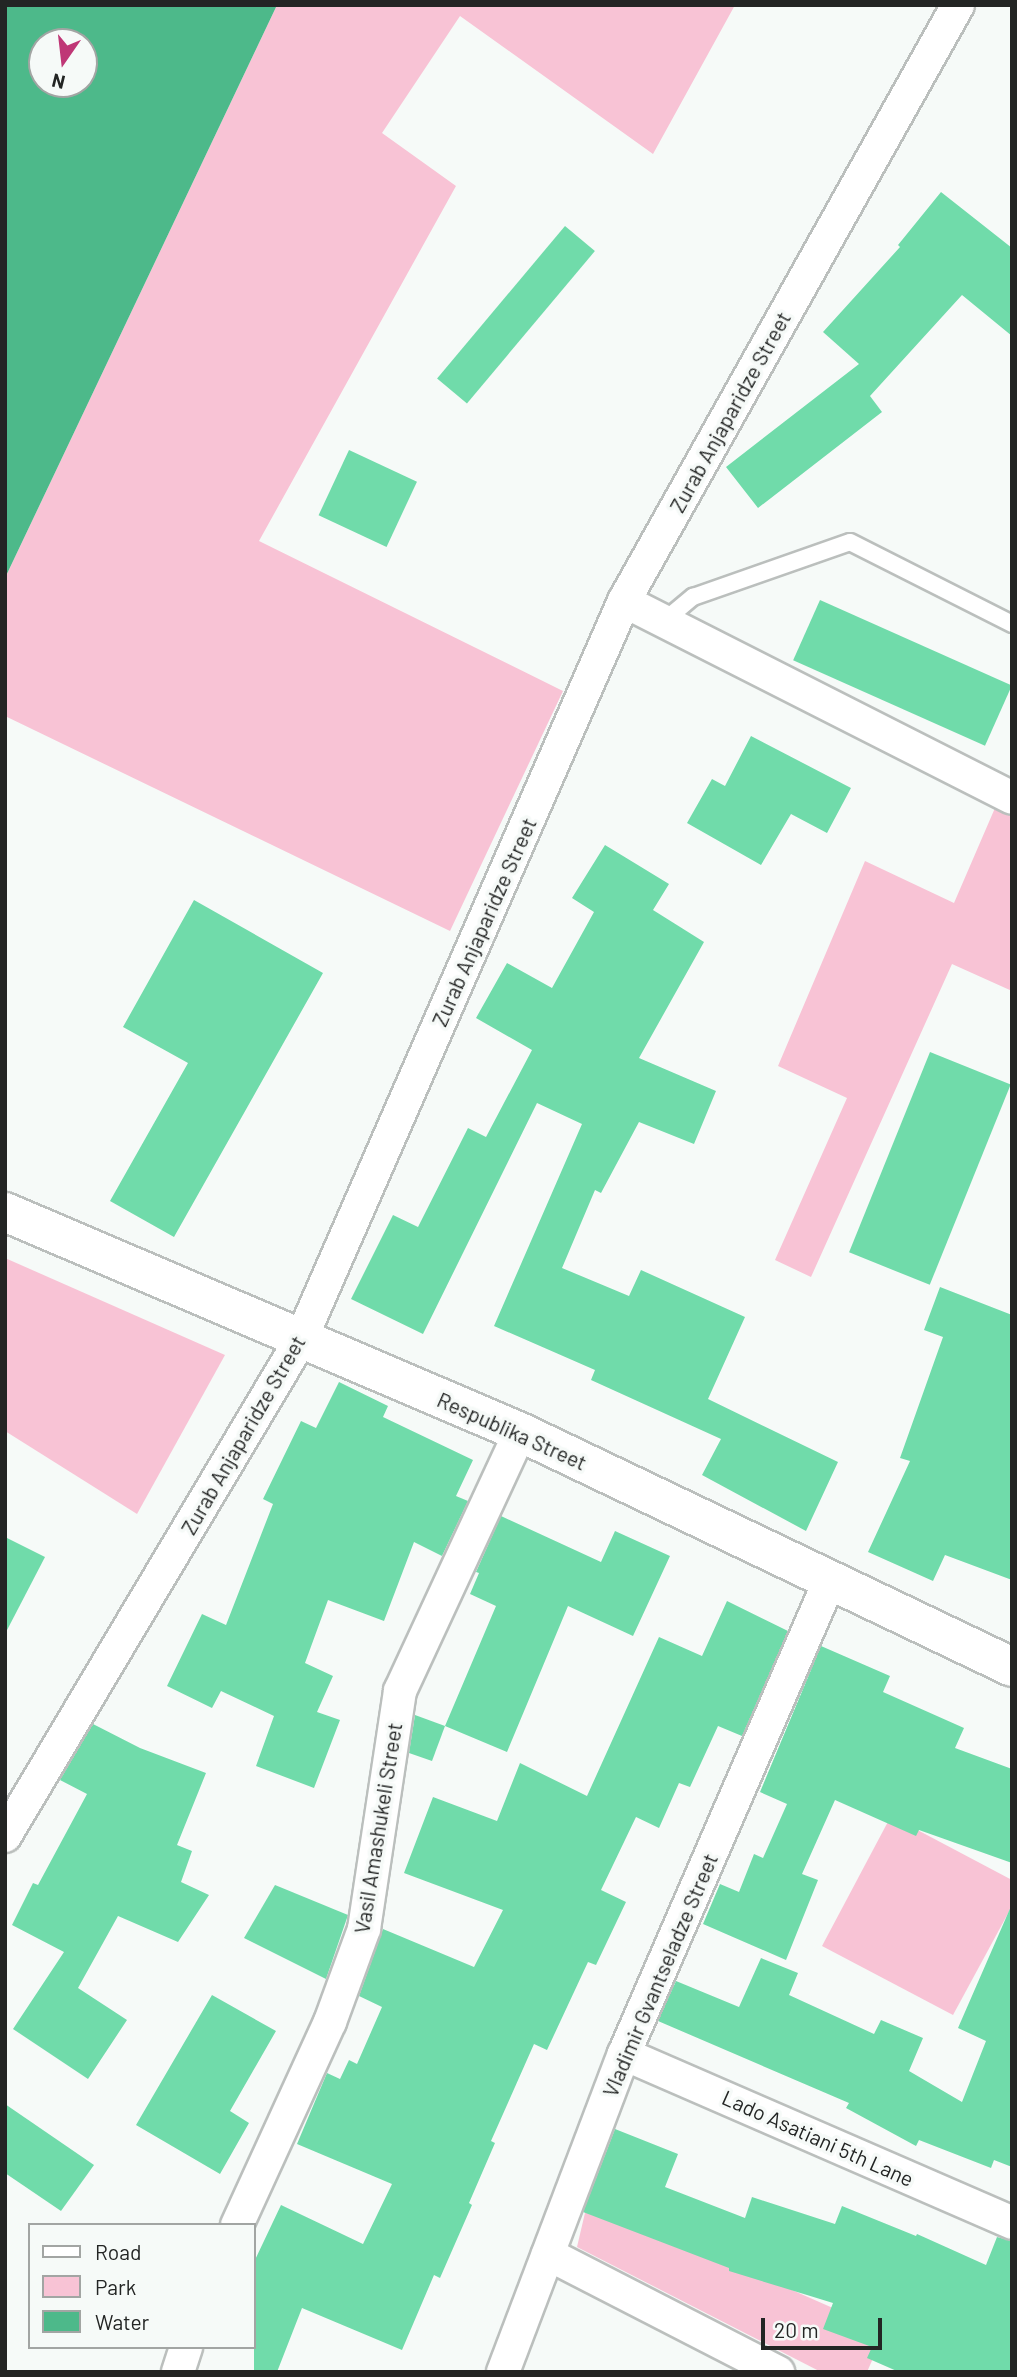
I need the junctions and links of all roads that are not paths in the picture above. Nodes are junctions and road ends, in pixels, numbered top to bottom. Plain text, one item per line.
1 (958, 5) edge
2 (624, 601) junction
3 (664, 621) junction
4 (1012, 624) edge
5 (1012, 798) edge
6 (5, 1212) edge
7 (301, 1339) junction
8 (520, 1432) junction
9 (829, 1582) junction
10 (1012, 1667) edge
11 (5, 1836) edge
12 (624, 2054) junction
13 (238, 2223) edge
14 (1012, 2223) edge
15 (548, 2254) junction
16 (185, 2349) edge
17 (178, 2372) edge
18 (503, 2372) edge
19 (778, 2372) edge

1 - 2 street, Zurab Anjaparidze Street
2 - 3 street
2 - 7 street, Zurab Anjaparidze Street
3 - 4 lane
3 - 5 street
6 - 7 street, Respublika Street
7 - 8 street, Respublika Street
7 - 11 street, Zurab Anjaparidze Street
8 - 9 street, Respublika Street
8 - 13 street, Vasil Amashukeli Street
9 - 10 street, Respublika Street
9 - 12 street, Vladimir Gvantseladze Street
12 - 14 street, Lado Asatiani 5th Lane
12 - 15 street, Vladimir Gvantseladze Street
15 - 18 street, Vladimir Gvantseladze Street
15 - 19 street
16 - 17 street

